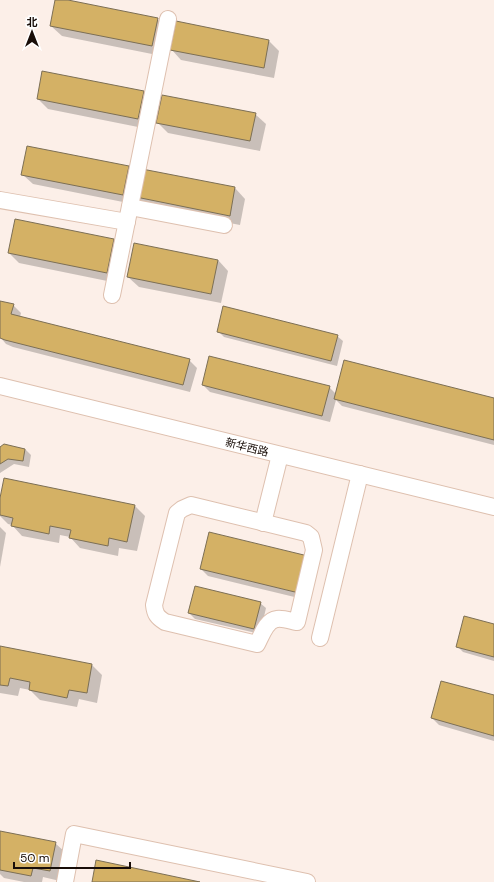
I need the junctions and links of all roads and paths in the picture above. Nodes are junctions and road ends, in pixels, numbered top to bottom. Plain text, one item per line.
1 (168, 19) dead end
2 (0, 200) edge
3 (128, 215) junction
4 (224, 225) dead end
5 (112, 295) dead end
6 (0, 386) edge
7 (280, 455) junction
8 (360, 474) junction
9 (494, 507) edge
10 (264, 523) junction
11 (320, 638) dead end
12 (65, 882) edge
13 (307, 882) edge

1 - 3 street
2 - 3 street
3 - 4 street
3 - 5 street
6 - 7 street, 新华西路
7 - 8 street, 新华西路
7 - 10 street
8 - 9 street, 新华西路
8 - 11 street
10 - 10 street
12 - 13 street

